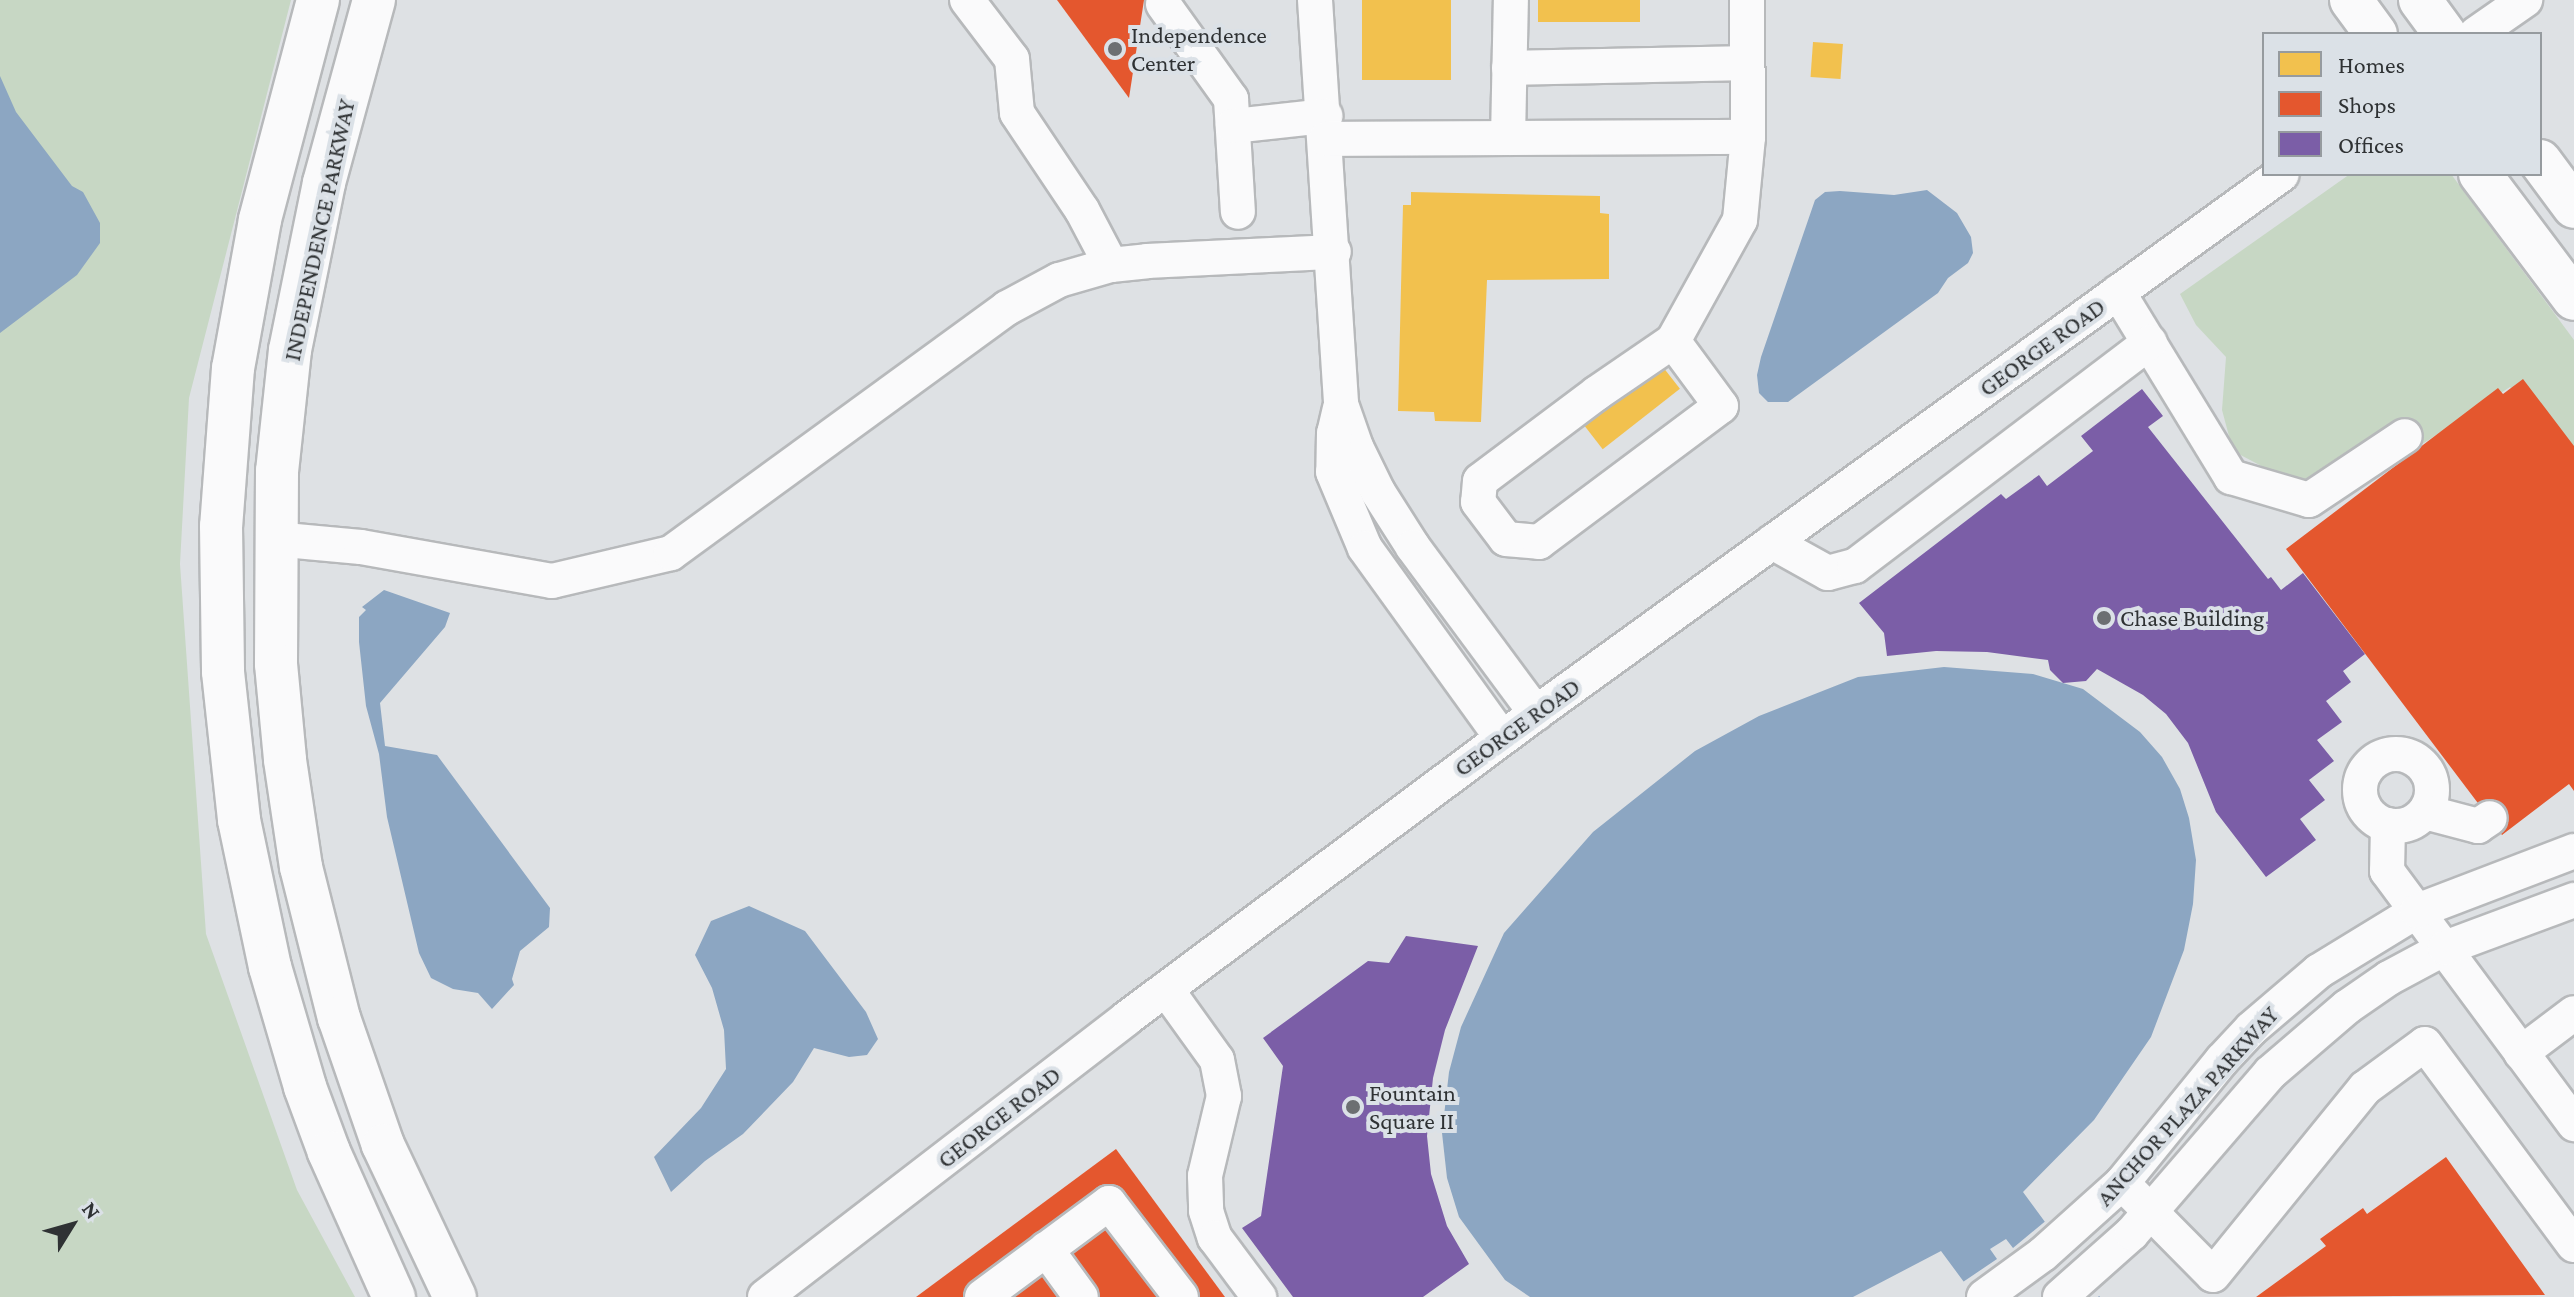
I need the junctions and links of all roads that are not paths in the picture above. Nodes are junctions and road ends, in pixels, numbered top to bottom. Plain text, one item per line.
1 (318, 0) edge
2 (374, 0) edge
3 (967, 0) edge
4 (1315, 0) edge
5 (1511, 0) edge
6 (1747, 0) edge
7 (2351, 0) edge
8 (2420, 0) edge
9 (2525, 0) edge
10 (1163, 4) dead end
11 (2375, 32) edge
12 (2444, 32) edge
13 (2479, 32) edge
14 (1746, 63) junction
15 (1509, 68) junction
16 (1233, 126) junction
17 (1326, 127) junction
18 (1748, 137) junction
19 (1508, 138) junction
20 (2542, 164) edge
21 (2279, 176) edge
22 (2482, 176) edge
23 (2574, 207) edge
24 (1238, 212) dead end
25 (1334, 252) junction
26 (1111, 265) junction
27 (2118, 292) junction
28 (2574, 299) edge
29 (1673, 341) junction
30 (2150, 342) junction
31 (1341, 404) junction
32 (2405, 436) dead end
33 (274, 539) junction
34 (1772, 542) junction
35 (1536, 713) junction
36 (1502, 738) junction
37 (2425, 812) junction
38 (2490, 818) dead end
39 (2388, 825) junction
40 (2574, 851) edge
41 (2574, 900) edge
42 (2417, 911) junction
43 (2445, 948) junction
44 (1166, 989) junction
45 (2574, 1013) edge
46 (2521, 1053) junction
47 (2574, 1124) edge
48 (2122, 1183) junction
49 (2151, 1212) junction
50 (2574, 1245) edge
51 (1046, 1249) junction
52 (2212, 1286) edge
53 (394, 1297) edge
54 (455, 1297) edge
55 (765, 1297) edge
56 (982, 1297) edge
57 (1081, 1297) edge
58 (1181, 1297) edge
59 (1259, 1297) edge
60 (1984, 1297) edge
61 (2060, 1297) edge

1 - 53 main road
2 - 33 main road, INDEPENDENCE PARKWAY
3 - 26 street
4 - 17 street
5 - 15 street
6 - 14 street
7 - 11 main road
8 - 12 main road
9 - 13 street
10 - 16 street
14 - 15 street
14 - 18 street
15 - 19 street
16 - 17 street
16 - 24 street
17 - 19 street
17 - 25 street
18 - 19 street
18 - 29 street
20 - 23 main road
21 - 27 street, GEORGE ROAD
22 - 28 main road
25 - 26 street
25 - 31 street
26 - 33 street
27 - 30 street
27 - 34 street, GEORGE ROAD
29 - 29 street
30 - 32 street
30 - 34 street
31 - 35 street
31 - 36 street
33 - 54 main road, INDEPENDENCE PARKWAY
34 - 35 street, GEORGE ROAD
35 - 36 street, GEORGE ROAD
36 - 44 street, GEORGE ROAD
37 - 38 street
37 - 39 street
37 - 39 street
39 - 42 street
40 - 42 street, ANCHOR PLAZA PARKWAY
41 - 43 street, ANCHOR PLAZA PARKWAY
42 - 43 street
42 - 48 street, ANCHOR PLAZA PARKWAY
43 - 46 street
43 - 49 street, ANCHOR PLAZA PARKWAY
44 - 55 street, GEORGE ROAD
44 - 59 street
45 - 46 street
46 - 47 street
48 - 49 street
48 - 60 street, ANCHOR PLAZA PARKWAY
49 - 52 street
49 - 61 street, ANCHOR PLAZA PARKWAY
50 - 52 street
51 - 56 street
51 - 57 street
51 - 58 street

